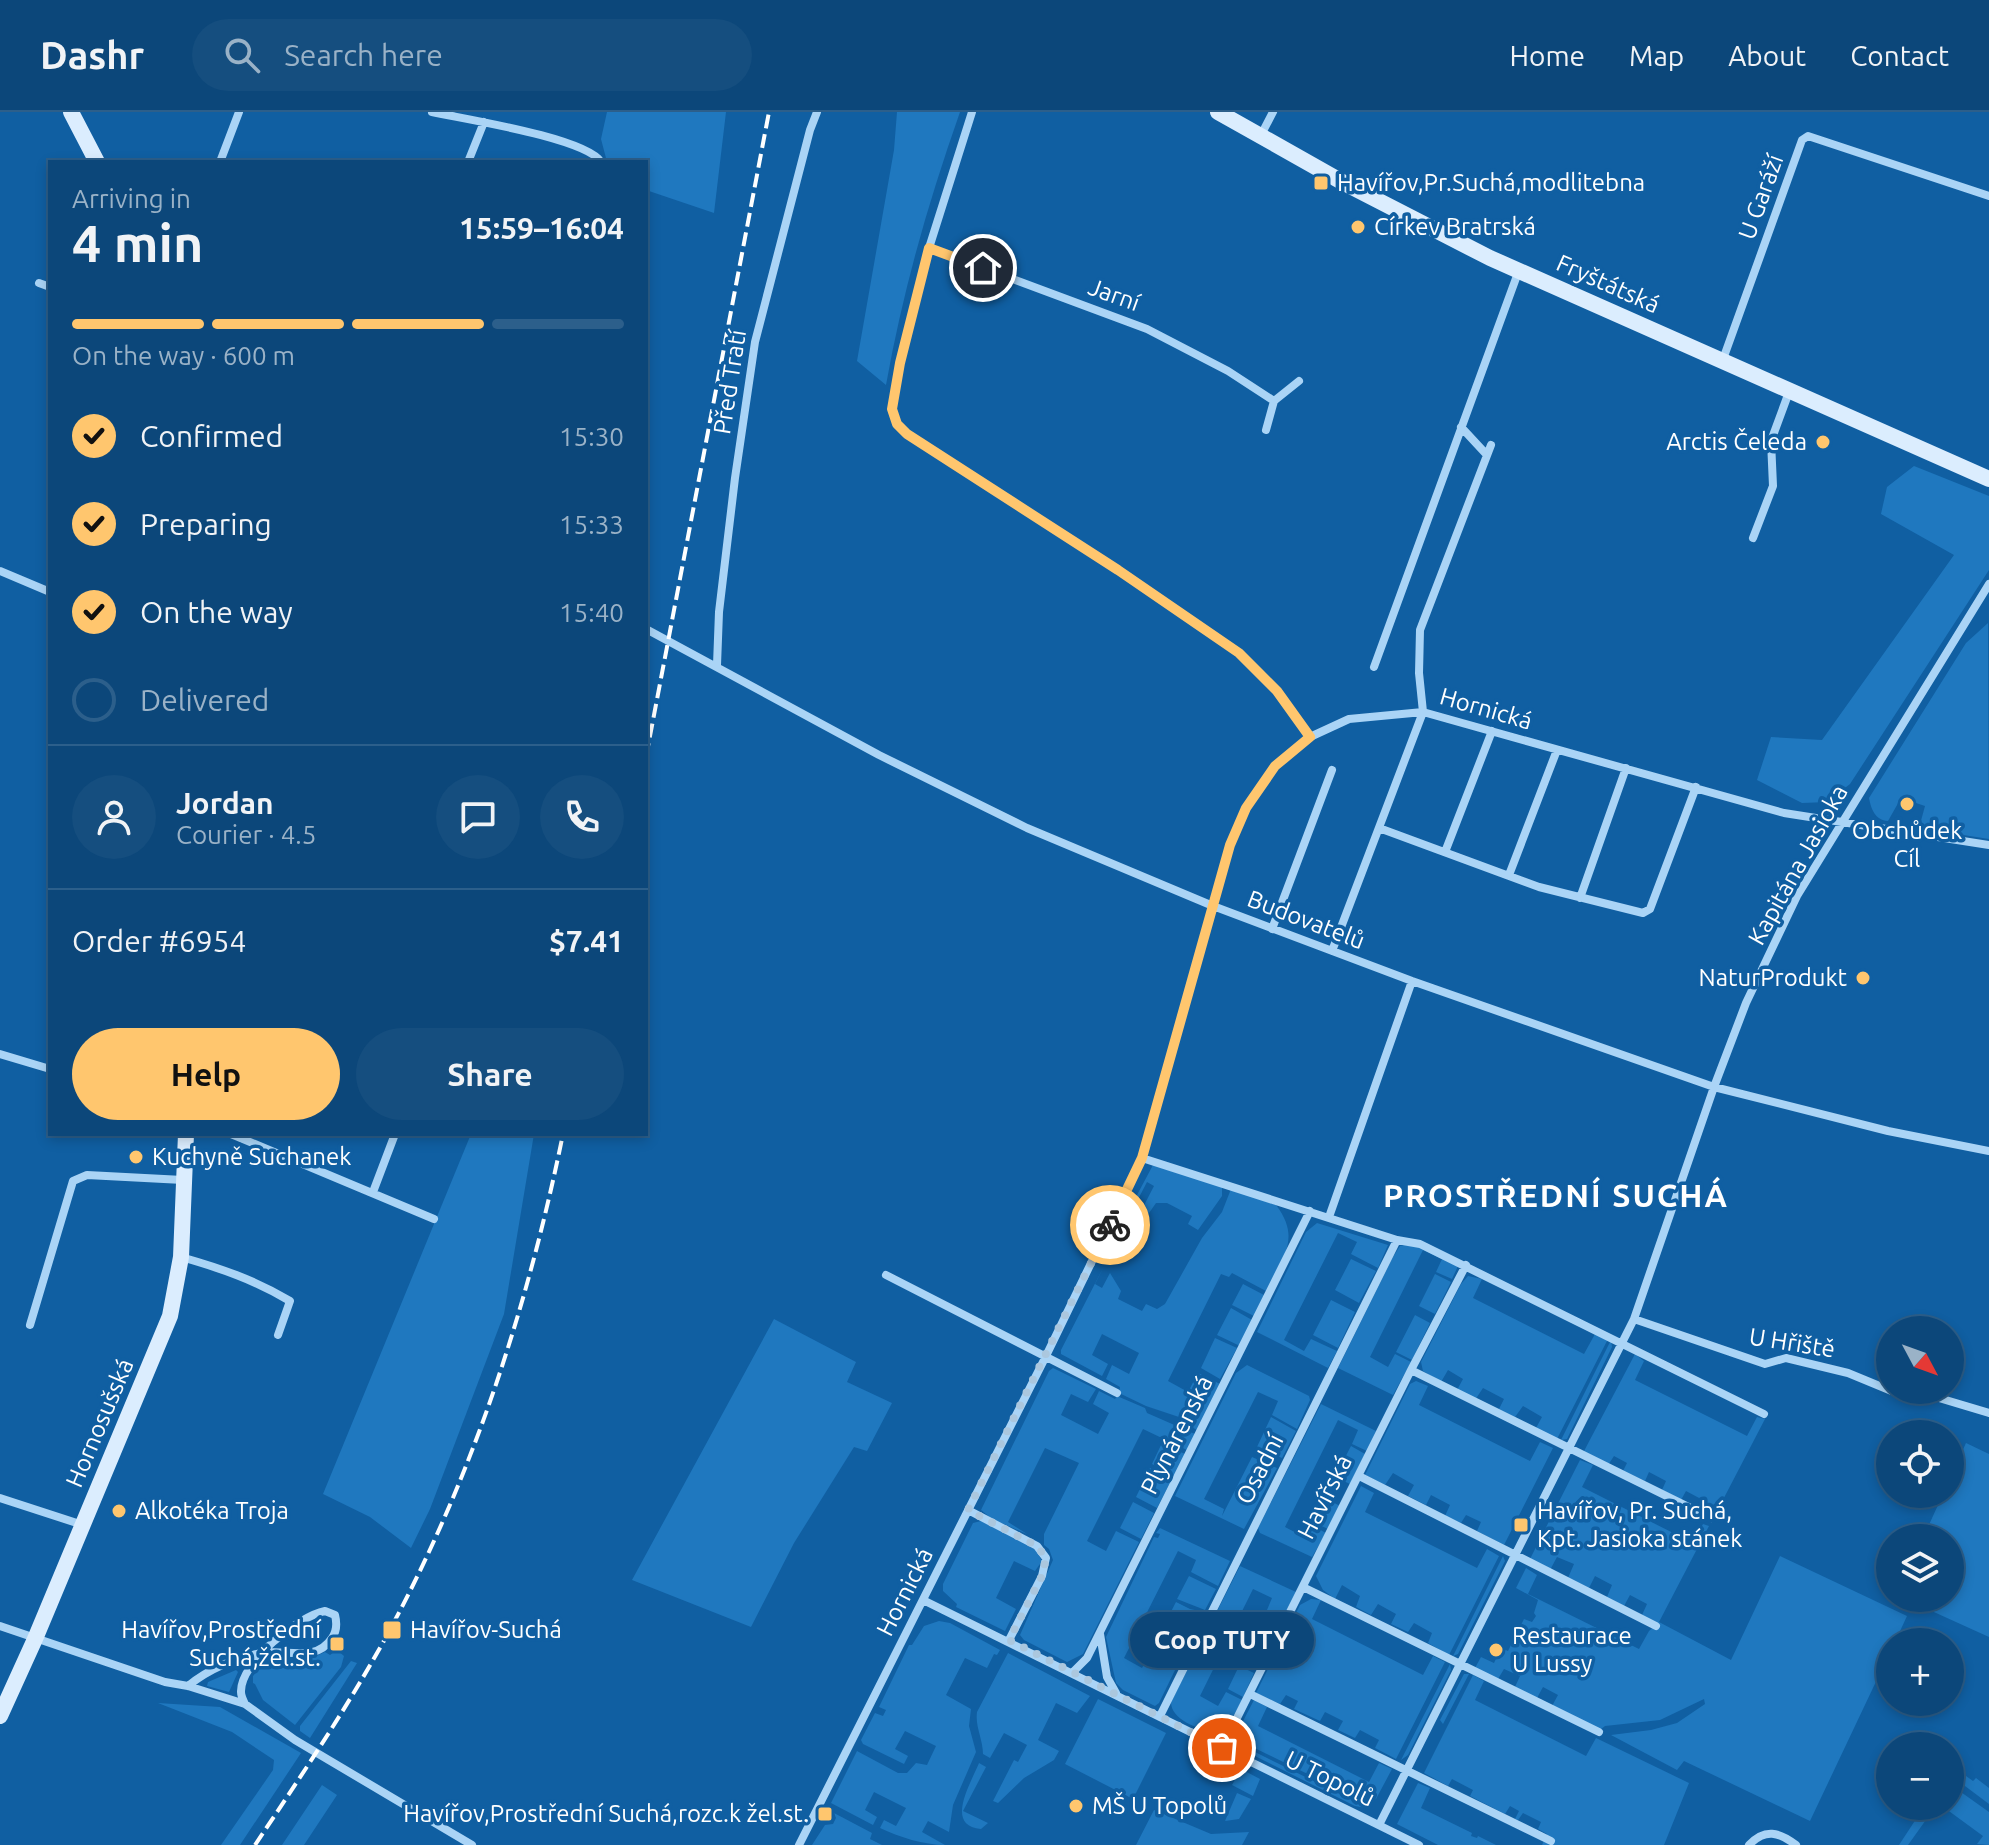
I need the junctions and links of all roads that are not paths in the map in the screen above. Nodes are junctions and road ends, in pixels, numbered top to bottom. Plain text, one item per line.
1 (71, 112) edge
2 (239, 112) edge
3 (432, 112) edge
4 (817, 112) edge
5 (972, 112) edge
6 (1218, 112) edge
7 (1273, 112) edge
8 (484, 122) junction
9 (1260, 136) junction
10 (96, 160) edge
11 (221, 160) edge
12 (469, 160) edge
13 (600, 160) edge
14 (1989, 196) edge
15 (929, 248) junction
16 (1519, 270) junction
17 (39, 283) dead end
18 (48, 286) edge
19 (1722, 362) junction
20 (1299, 381) dead end
21 (1789, 392) junction
22 (1274, 401) junction
23 (1461, 427) junction
24 (1266, 430) dead end
25 (1491, 445) dead end
26 (1487, 455) junction
27 (1989, 479) edge
28 (1753, 538) dead end
29 (0, 571) edge
30 (1989, 584) edge
31 (48, 591) edge
32 (648, 630) edge
33 (717, 665) junction
34 (1374, 667) dead end
35 (1423, 712) junction
36 (1492, 731) junction
37 (1310, 737) junction
38 (1557, 750) junction
39 (1626, 768) junction
40 (1332, 770) dead end
41 (1696, 787) junction
42 (1843, 822) junction
43 (1379, 828) junction
44 (1989, 845) edge
45 (1445, 852) junction
46 (1509, 875) junction
47 (1580, 898) junction
48 (1213, 906) junction
49 (1272, 929) junction
50 (1332, 951) junction
51 (1412, 981) junction
52 (0, 1054) edge
53 (48, 1068) edge
54 (1714, 1087) junction
55 (186, 1136) edge
56 (236, 1136) edge
57 (394, 1136) edge
58 (1989, 1151) edge
59 (1142, 1158) junction
60 (184, 1180) junction
61 (373, 1192) junction
62 (1310, 1211) junction
63 (1329, 1217) junction
64 (434, 1219) dead end
65 (1397, 1240) junction
66 (181, 1257) junction
67 (1466, 1265) junction
68 (886, 1275) dead end
69 (1634, 1319) junction
70 (30, 1325) dead end
71 (278, 1335) dead end
72 (1622, 1342) junction
73 (1046, 1356) junction
74 (1411, 1370) junction
75 (1117, 1393) dead end
76 (1989, 1413) edge
77 (1764, 1414) dead end
78 (1569, 1449) junction
79 (1359, 1476) junction
80 (0, 1498) edge
81 (968, 1510) junction
82 (1711, 1518) dead end
83 (83, 1525) junction
84 (1515, 1556) junction
85 (1303, 1587) junction
86 (923, 1600) junction
87 (0, 1626) edge
88 (1656, 1626) dead end
89 (1100, 1633) junction
90 (35, 1639) junction
91 (1009, 1640) junction
92 (263, 1652) junction
93 (1460, 1664) junction
94 (1073, 1672) junction
95 (188, 1686) junction
96 (1116, 1693) junction
97 (1250, 1694) junction
98 (245, 1704) junction
99 (0, 1716) edge
100 (1160, 1716) junction
101 (1599, 1732) dead end
102 (1222, 1748) junction
103 (1408, 1771) junction
104 (1379, 1825) junction
105 (1551, 1841) dead end
106 (472, 1845) edge
107 (799, 1845) edge
108 (1419, 1845) edge
109 (1749, 1845) edge
110 (1796, 1845) edge

1 - 10 street
2 - 11 street
3 - 8 street
4 - 33 street, Před Tratí
5 - 15 street
6 - 9 street, Fryštátská
7 - 9 street
8 - 12 street
8 - 13 street
9 - 16 street, Fryštátská
14 - 19 street, U Garáží
15 - 22 street, Jarní
15 - 37 street
16 - 19 street, Fryštátská
16 - 23 street
17 - 18 street
19 - 21 street, Fryštátská
20 - 22 street
21 - 27 street, Fryštátská
21 - 28 street
22 - 24 street
23 - 26 street
23 - 34 street
25 - 26 street
26 - 35 street
29 - 31 street
30 - 42 street, Kapitána Jasioka
32 - 33 street, Budovatelů
33 - 48 street, Budovatelů
35 - 36 street, Hornická
35 - 37 street, Hornická
35 - 43 street
36 - 38 street, Hornická
36 - 45 street
37 - 48 street, Hornická
38 - 39 street, Hornická
38 - 46 street
39 - 41 street, Hornická
39 - 47 street
40 - 49 street
41 - 42 street, Hornická
41 - 47 street
42 - 44 street, Hornická
42 - 54 street, Kapitána Jasioka
43 - 45 street
43 - 50 street
45 - 46 street
46 - 47 street
48 - 49 street, Budovatelů
48 - 59 street, Hornická
49 - 50 street, Budovatelů
50 - 51 street, Budovatelů
51 - 54 street, Budovatelů
51 - 63 street
52 - 53 street
54 - 58 street, Budovatelů
54 - 69 street, Kapitána Jasioka
55 - 60 street, Hornosušská
56 - 61 street
57 - 61 street
59 - 62 street
59 - 73 street, Hornická
60 - 66 street, Hornosušská
60 - 70 street
61 - 64 street
62 - 63 street
62 - 89 street, Plynárenská
63 - 65 street
65 - 67 street
65 - 100 street, Osadní
66 - 71 street
66 - 83 street, Hornosušská
67 - 72 street
67 - 74 street, Havířská
68 - 73 street
69 - 72 street, Kapitána Jasioka
69 - 76 street, U Hřiště
72 - 77 street
72 - 78 street, Kapitána Jasioka
73 - 75 street
73 - 81 street, Hornická
74 - 78 street
74 - 79 street, Havířská
78 - 82 street
78 - 84 street, Kapitána Jasioka
79 - 84 street
79 - 85 street, Havířská
80 - 83 street
81 - 86 street, Hornická
81 - 91 street
83 - 90 street, Hornosušská
84 - 88 street
84 - 93 street, Kapitána Jasioka
85 - 93 street
85 - 97 street, Havířská
86 - 91 street, U Topolů
86 - 107 street, Hornická
87 - 90 street
89 - 94 street, Plynárenská
89 - 96 street
90 - 95 street
90 - 99 street, Hornosušská
91 - 94 street, U Topolů
92 - 92 street
92 - 95 street
92 - 98 street
93 - 101 street
93 - 103 street, Kapitána Jasioka
94 - 96 street, U Topolů
95 - 98 street
96 - 100 street, U Topolů
97 - 102 street, Havířská
97 - 103 street
98 - 106 street
100 - 102 street, U Topolů
102 - 104 street, U Topolů
103 - 104 street, Kapitána Jasioka
103 - 105 street
104 - 108 street, U Topolů
109 - 110 street

